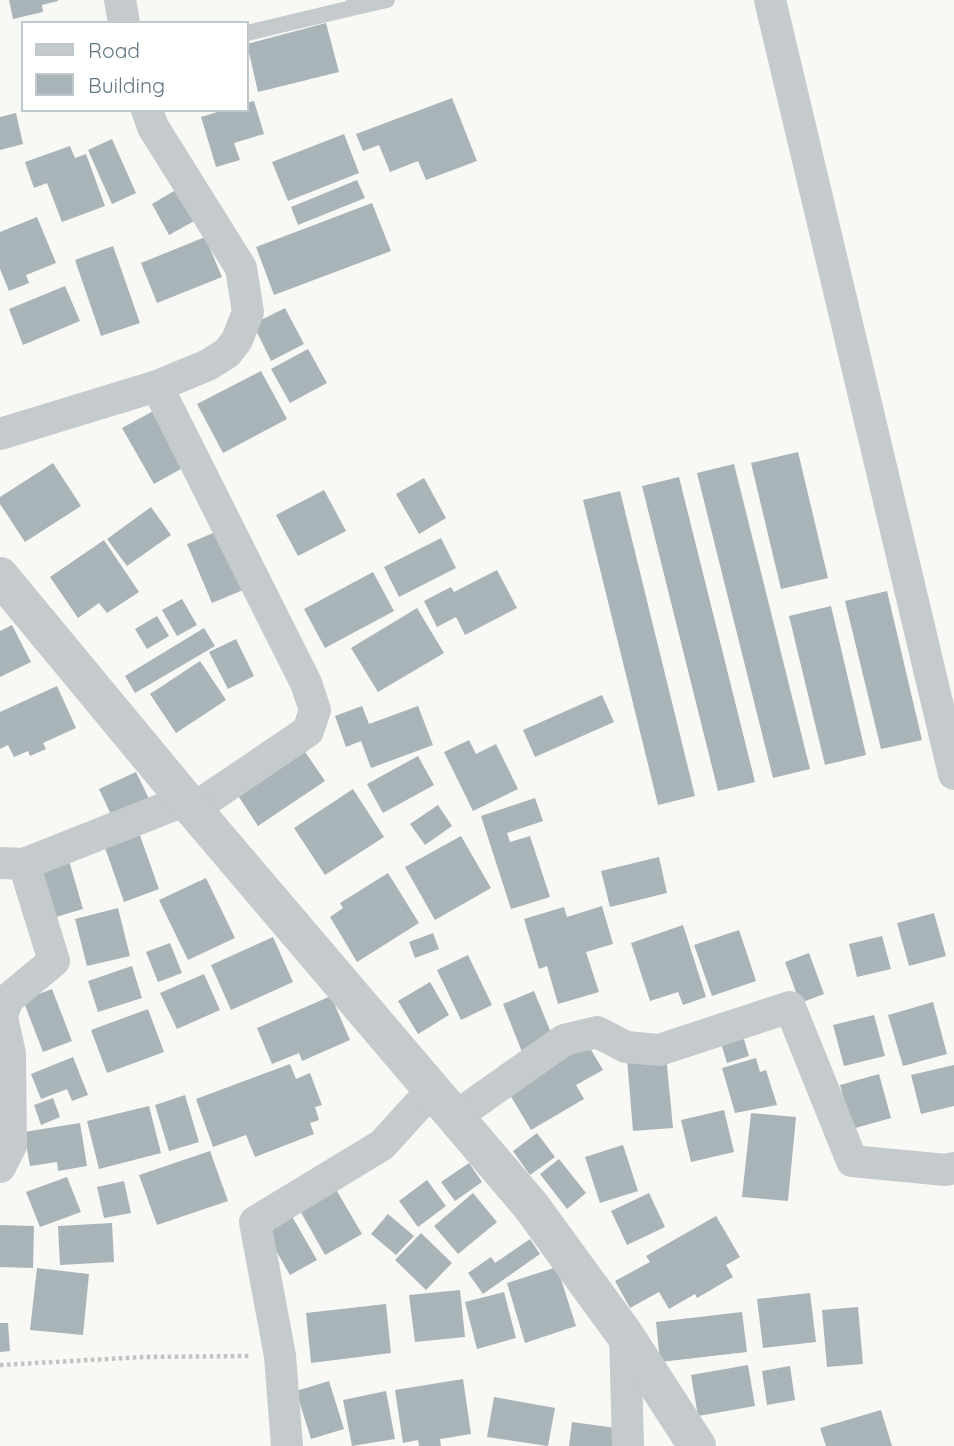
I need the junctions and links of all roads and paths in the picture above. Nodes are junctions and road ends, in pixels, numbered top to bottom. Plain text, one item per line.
1 (120, 0) edge
2 (387, 0) edge
3 (771, 0) edge
4 (355, 4) edge
5 (124, 21) edge
6 (248, 33) edge
7 (148, 112) edge
8 (158, 386) junction
9 (0, 434) edge
10 (0, 576) edge
11 (954, 774) edge
12 (190, 805) junction
13 (12, 863) edge
14 (444, 1104) junction
15 (0, 1167) edge
16 (954, 1168) edge
17 (625, 1335) junction
18 (280, 1356) junction
19 (0, 1366) edge
20 (287, 1446) edge
21 (628, 1446) edge
22 (697, 1446) edge

1 - 5 street
2 - 4 lane
3 - 11 street
4 - 6 lane
7 - 8 street
8 - 9 street
8 - 12 street
10 - 12 street
12 - 13 street
12 - 14 street
13 - 15 street
14 - 16 street
14 - 17 street
14 - 18 street
17 - 21 street
17 - 22 street
18 - 19 path
18 - 20 street

